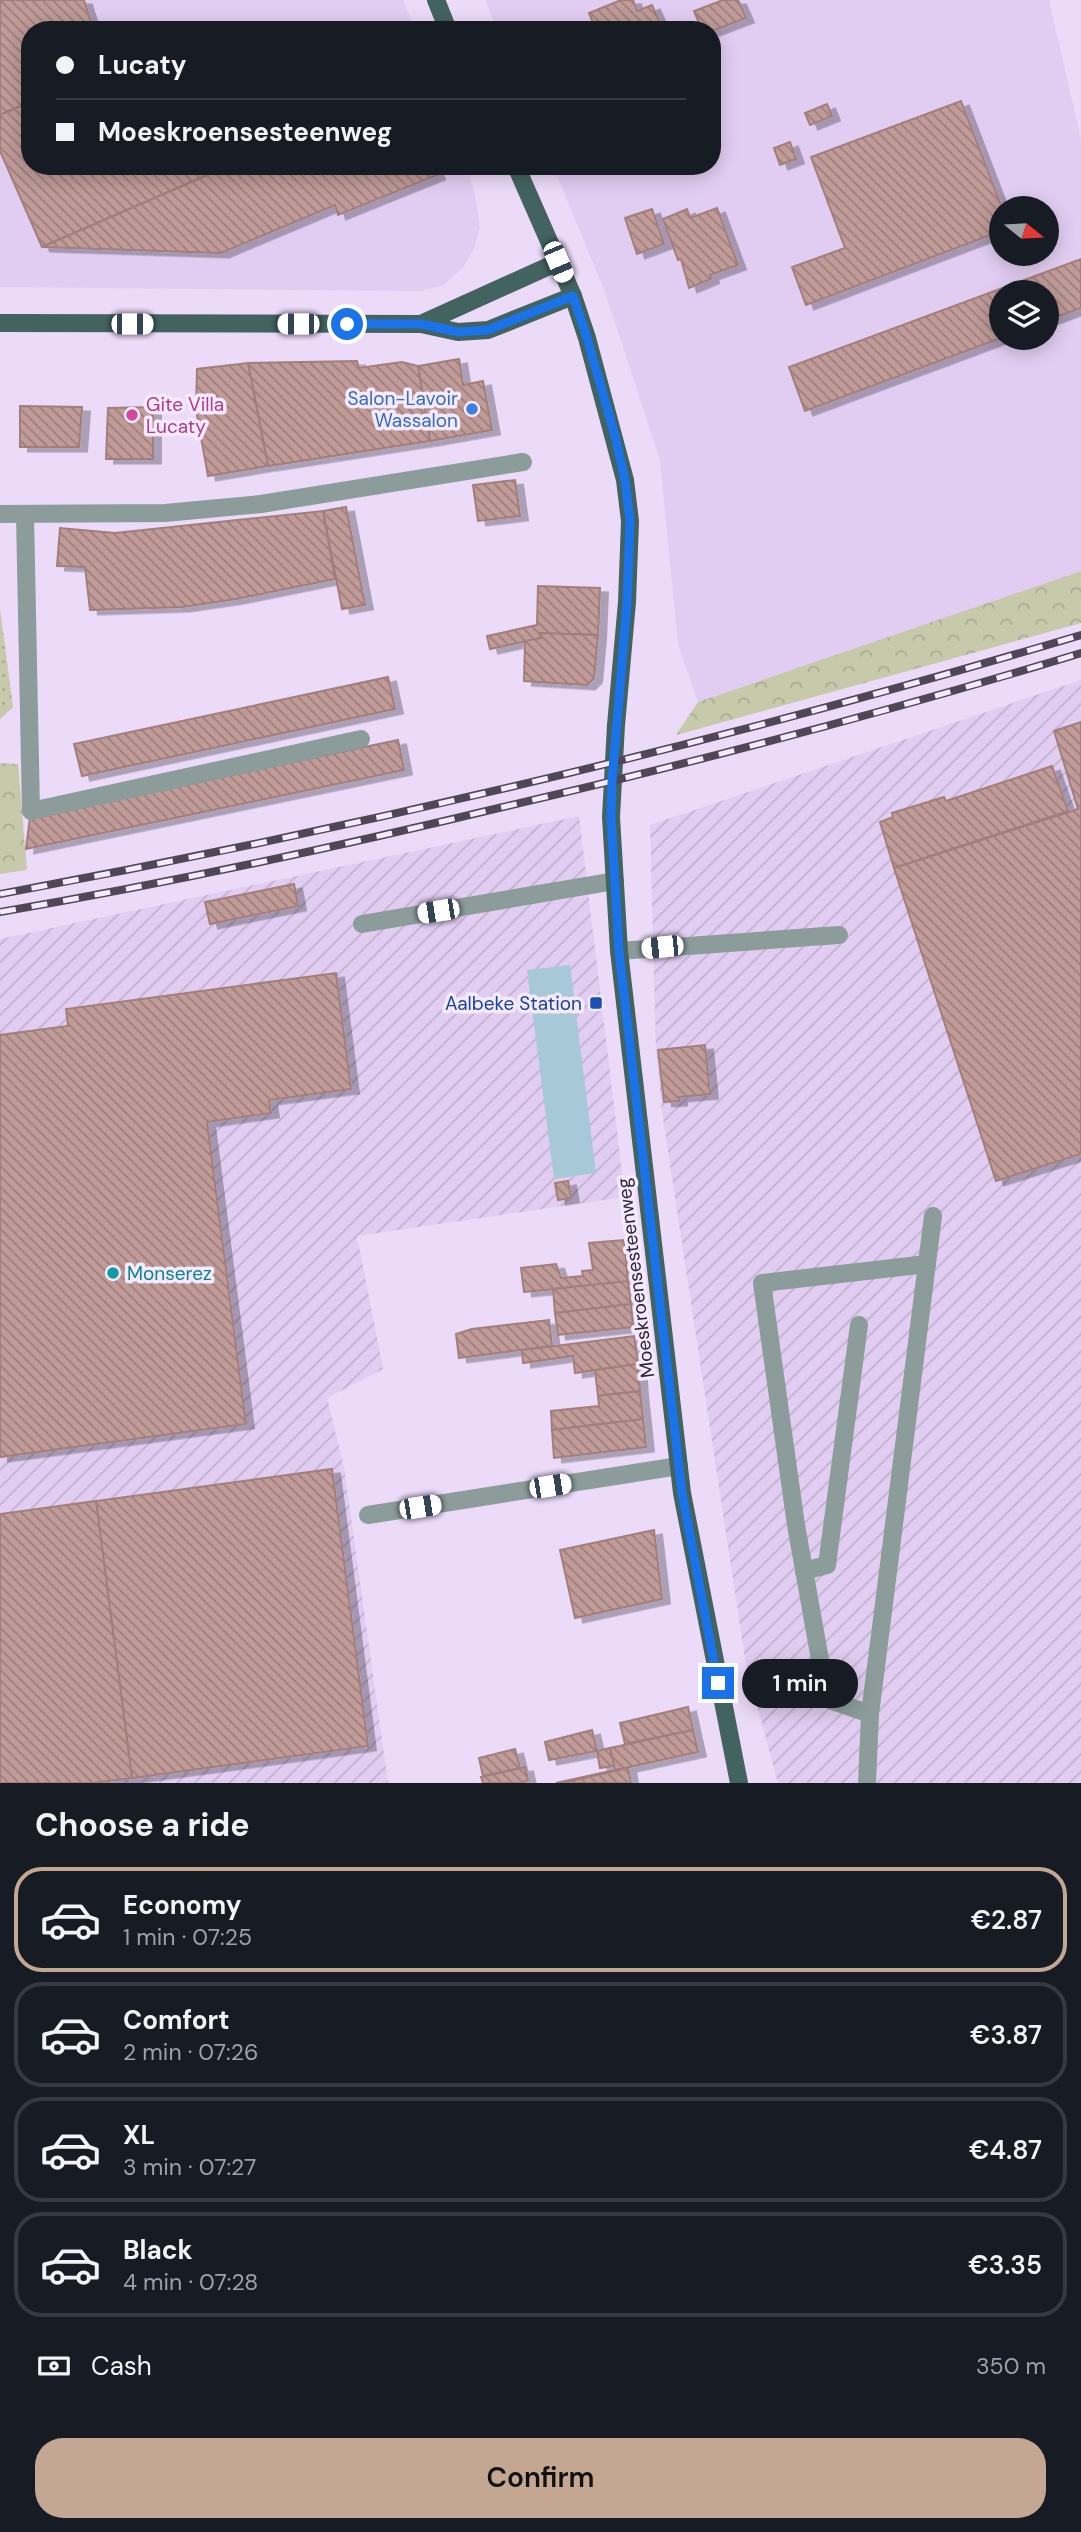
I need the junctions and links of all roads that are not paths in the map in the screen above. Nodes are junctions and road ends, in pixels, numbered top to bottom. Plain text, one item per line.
1 (436, 0) edge
2 (444, 21) edge
3 (520, 175) edge
4 (558, 262) junction
5 (573, 296) junction
6 (0, 323) edge
7 (421, 324) junction
8 (523, 461) dead end
9 (0, 514) edge
10 (25, 515) junction
11 (361, 739) dead end
12 (615, 881) junction
13 (362, 924) dead end
14 (839, 935) dead end
15 (619, 951) junction
16 (933, 1216) dead end
17 (927, 1264) junction
18 (859, 1325) dead end
19 (679, 1466) junction
20 (368, 1515) dead end
21 (804, 1571) junction
22 (870, 1714) junction
23 (738, 1783) edge
24 (867, 1783) edge

1 - 2 main road
3 - 4 main road, Moeskroensesteenweg
4 - 5 main road, Moeskroensesteenweg
4 - 7 main road
5 - 7 main road
5 - 12 main road, Moeskroensesteenweg
6 - 7 main road
8 - 10 street
9 - 10 street
10 - 11 street
12 - 13 street
12 - 15 main road, Moeskroensesteenweg
14 - 15 street
15 - 19 main road, Moeskroensesteenweg
16 - 17 street
17 - 21 street
17 - 22 street
18 - 21 street
19 - 20 street
19 - 23 main road, Moeskroensesteenweg
21 - 22 street
22 - 24 street

